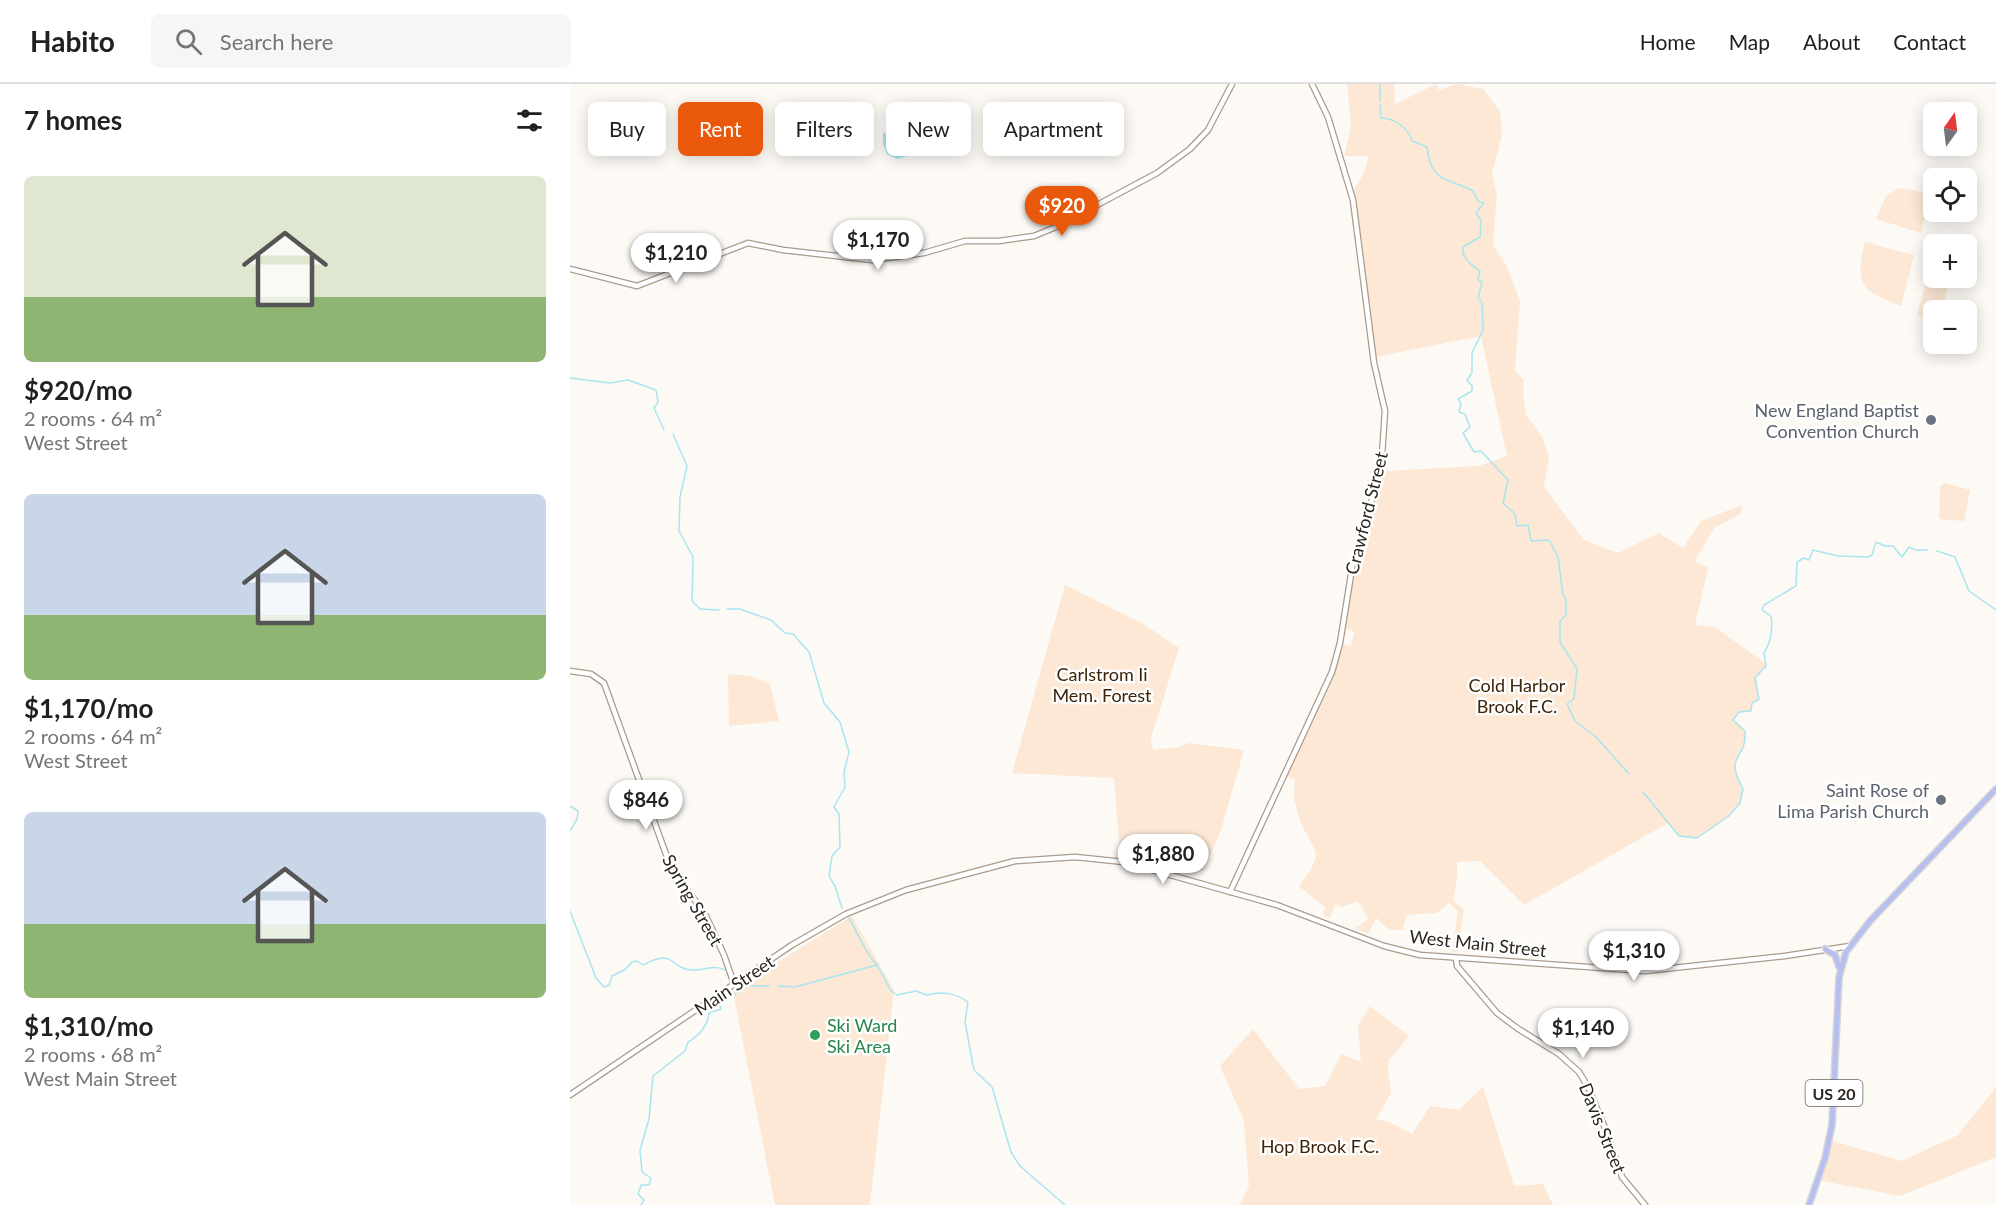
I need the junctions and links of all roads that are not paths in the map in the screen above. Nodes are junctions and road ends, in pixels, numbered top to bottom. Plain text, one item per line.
1 (1232, 84) edge
2 (1312, 84) edge
3 (570, 269) edge
4 (570, 671) edge
5 (1996, 789) edge
6 (906, 890) joint
7 (1230, 892) junction
8 (1850, 946) junction
9 (1825, 949) junction
10 (1456, 958) junction
11 (1840, 969) junction
12 (734, 984) junction
13 (570, 1095) edge
14 (1644, 1205) edge
15 (1809, 1205) edge

1 - 3 street
2 - 7 street, Crawford Street
4 - 12 street, Spring Street
5 - 8 main road, US 20
6 - 7 street, West Main Street
6 - 12 street, Main Street
7 - 10 street, West Main Street
8 - 9 street, West Main Street
8 - 11 main road, US 20
9 - 10 street, West Main Street
9 - 11 main road
10 - 14 street, Davis Street
11 - 15 main road, US 20
12 - 13 street, Main Street

